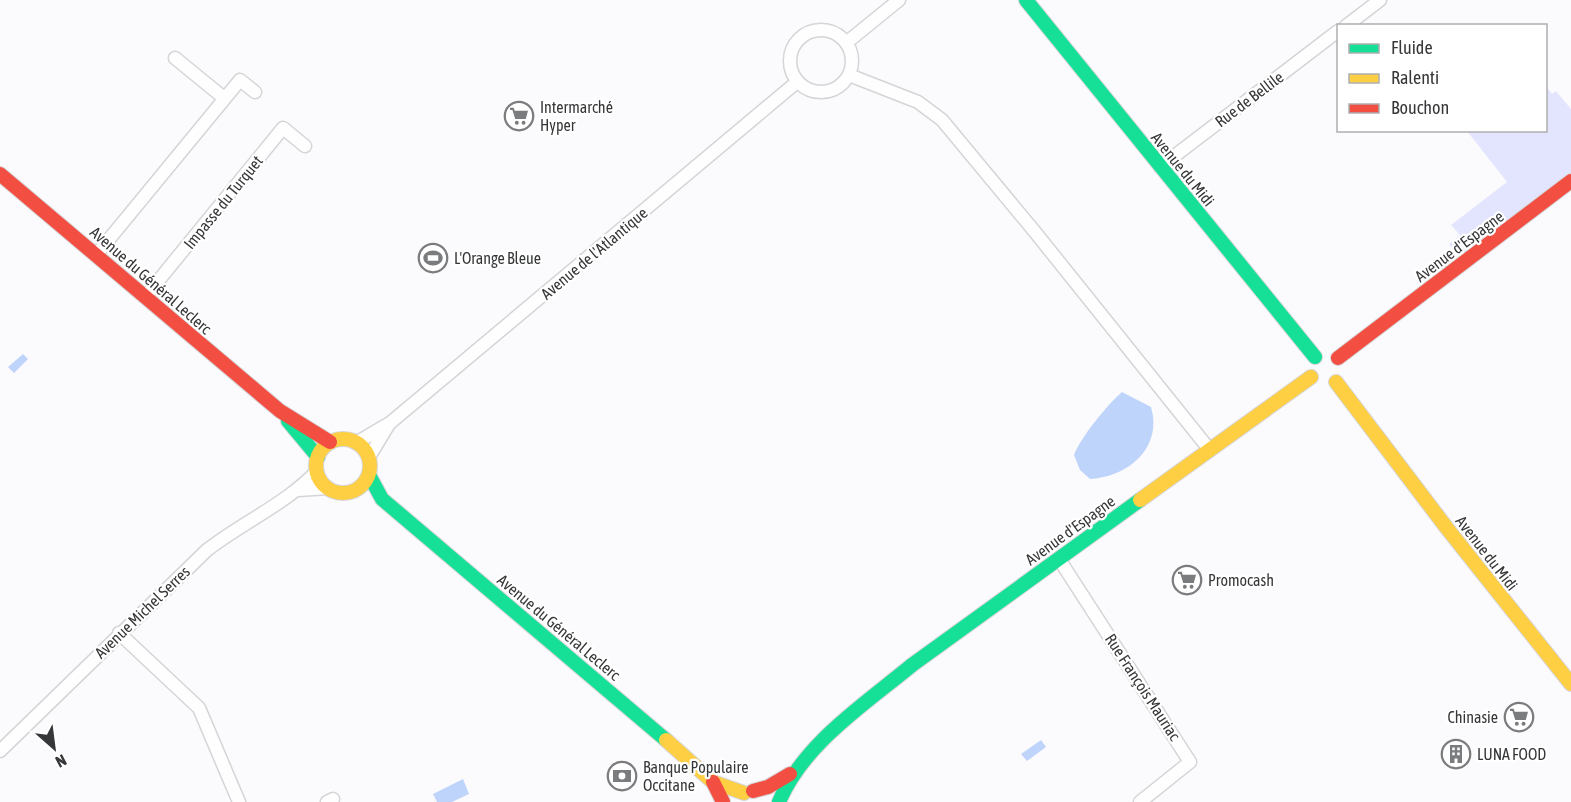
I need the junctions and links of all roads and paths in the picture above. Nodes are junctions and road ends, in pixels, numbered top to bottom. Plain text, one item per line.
1 (899, 0) edge
2 (1026, 0) edge
3 (1380, 0) edge
4 (1349, 24) edge
5 (1337, 33) edge
6 (846, 43) junction
7 (175, 58) dead end
8 (849, 75) junction
9 (797, 82) junction
10 (255, 92) dead end
11 (224, 98) junction
12 (305, 146) dead end
13 (1160, 167) junction
14 (0, 174) edge
15 (1571, 181) edge
16 (96, 255) junction
17 (145, 297) junction
18 (1315, 357) junction
19 (1338, 358) junction
20 (1311, 377) junction
21 (1336, 382) junction
22 (280, 411) junction
23 (390, 423) junction
24 (330, 442) junction
25 (356, 443) junction
26 (1209, 449) junction
27 (369, 457) junction
28 (318, 464) junction
29 (369, 475) junction
30 (328, 488) junction
31 (298, 490) junction
32 (352, 491) junction
33 (381, 499) junction
34 (1059, 559) junction
35 (119, 633) junction
36 (1571, 684) edge
37 (0, 751) edge
38 (805, 762) junction
39 (713, 782) junction
40 (748, 792) junction
41 (238, 802) edge
42 (723, 802) edge
43 (730, 802) edge
44 (774, 802) edge
45 (779, 802) edge
46 (1140, 802) edge

1 - 6 street
2 - 13 street, Avenue du Midi
3 - 4 street
5 - 13 street, Rue de Bellile
6 - 8 street
6 - 9 street
7 - 11 street
8 - 9 street
8 - 26 street
9 - 23 street, Avenue de l'Atlantique
10 - 11 street
11 - 16 street
12 - 17 street, Impasse du Turquet
13 - 18 street, Avenue du Midi
14 - 16 street, Avenue du Général Leclerc
15 - 19 street, Avenue d'Espagne
16 - 17 street, Avenue du Général Leclerc
17 - 22 street, Avenue du Général Leclerc
18 - 19 street
18 - 20 street
19 - 21 street
20 - 21 street
20 - 26 street, Avenue d'Espagne
21 - 36 street, Avenue du Midi
22 - 24 street, Avenue du Général Leclerc
22 - 28 street, Avenue du Général Leclerc
23 - 25 street, Avenue de l'Atlantique
23 - 27 street, Avenue de l'Atlantique
24 - 25 street
24 - 28 street
25 - 27 street
26 - 34 street, Avenue d'Espagne
27 - 29 street
28 - 30 street
28 - 31 street, Avenue Michel Serres
29 - 32 street
29 - 33 street, Avenue du Général Leclerc
30 - 31 street, Avenue Michel Serres
30 - 32 street
31 - 35 street, Avenue Michel Serres
32 - 33 street, Avenue du Général Leclerc
33 - 39 street, Avenue du Général Leclerc
34 - 38 street, Avenue d'Espagne
34 - 46 street, Rue François Mauriac
35 - 37 street, Avenue Michel Serres
35 - 41 street
38 - 40 street
38 - 45 street
39 - 40 street, Avenue du Général Leclerc
39 - 42 street, Avenue du Général Leclerc
40 - 43 street
40 - 44 street, Avenue du Général Leclerc

